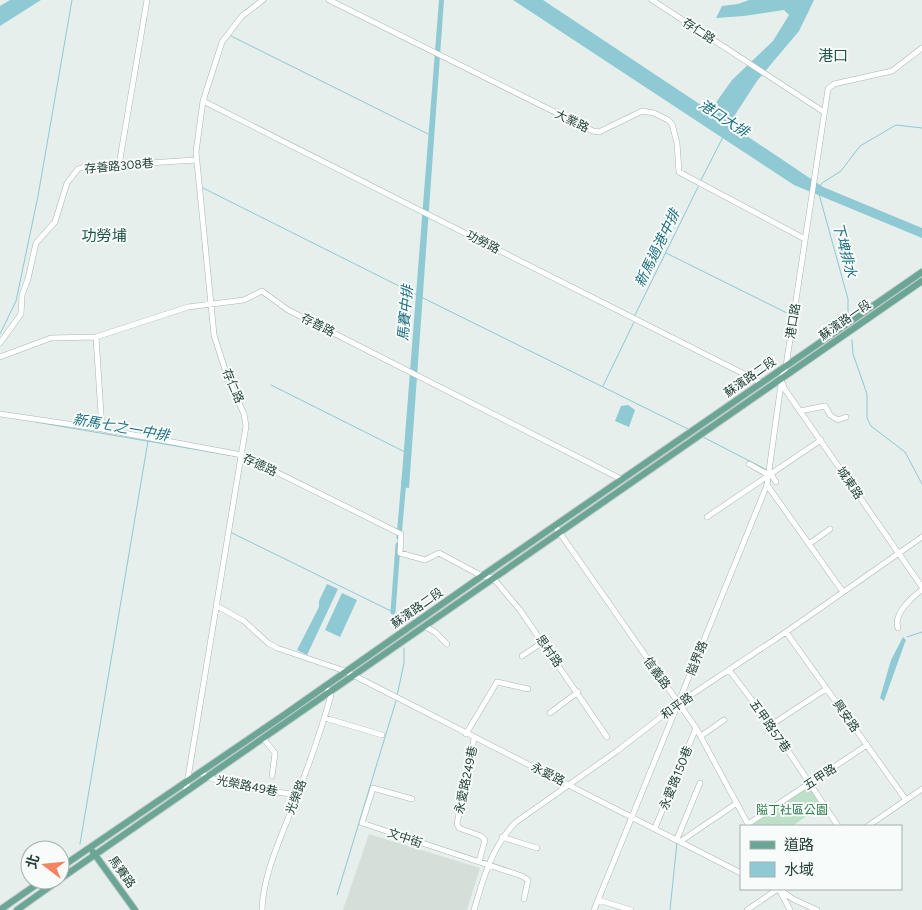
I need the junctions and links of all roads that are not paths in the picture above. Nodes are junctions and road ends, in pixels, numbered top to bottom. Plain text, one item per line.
1 (147, 0) edge
2 (263, 0) edge
3 (329, 0) edge
4 (652, 0) edge
5 (922, 48) edge
6 (203, 101) junction
7 (824, 112) junction
8 (196, 160) junction
9 (119, 165) junction
10 (805, 239) junction
11 (922, 272) edge
12 (922, 281) edge
13 (210, 304) junction
14 (878, 307) junction
15 (96, 337) junction
16 (0, 343) edge
17 (0, 357) edge
18 (786, 366) junction
19 (782, 377) junction
20 (762, 383) junction
21 (800, 411) junction
22 (0, 414) edge
23 (846, 417) dead end
24 (102, 429) junction
25 (821, 440) junction
26 (242, 455) junction
27 (749, 464) dead end
28 (770, 474) junction
29 (621, 480) junction
30 (776, 482) dead end
31 (767, 485) junction
32 (707, 517) dead end
33 (555, 526) junction
34 (830, 528) dead end
35 (559, 532) junction
36 (922, 537) edge
37 (809, 544) junction
38 (898, 553) junction
39 (482, 576) junction
40 (493, 578) junction
41 (922, 588) edge
42 (843, 592) junction
43 (217, 606) junction
44 (424, 626) junction
45 (898, 628) dead end
46 (786, 632) junction
47 (542, 642) junction
48 (447, 644) dead end
49 (522, 656) dead end
50 (729, 670) junction
51 (345, 671) junction
52 (354, 676) junction
53 (325, 686) junction
54 (528, 689) dead end
55 (826, 689) junction
56 (329, 692) junction
57 (578, 692) junction
58 (679, 703) junction
59 (550, 713) dead end
60 (286, 718) junction
61 (324, 718) junction
62 (724, 720) dead end
63 (771, 725) junction
64 (696, 728) junction
65 (466, 734) junction
66 (382, 735) dead end
67 (701, 736) junction
68 (607, 737) dead end
69 (264, 738) junction
70 (474, 739) junction
71 (867, 746) junction
72 (200, 772) junction
73 (272, 776) dead end
74 (205, 777) junction
75 (187, 780) junction
76 (700, 783) dead end
77 (569, 784) junction
78 (808, 784) junction
79 (922, 789) edge
80 (186, 790) junction
81 (297, 795) junction
82 (412, 799) dead end
83 (906, 800) junction
84 (737, 803) junction
85 (632, 816) junction
86 (748, 825) edge
87 (837, 825) edge
88 (869, 825) edge
89 (656, 828) junction
90 (502, 837) junction
91 (678, 840) junction
92 (90, 847) junction
93 (537, 848) dead end
94 (95, 854) junction
95 (70, 861) edge
96 (479, 862) junction
97 (488, 865) junction
98 (740, 872) edge
99 (70, 873) edge
100 (29, 890) edge
101 (46, 890) edge
102 (777, 890) edge
103 (780, 890) edge
104 (780, 890) edge
105 (524, 899) dead end
106 (598, 900) junction
107 (0, 910) edge
108 (17, 910) edge
109 (135, 910) edge
110 (262, 910) edge
111 (474, 910) edge
112 (594, 910) edge
113 (631, 910) edge
114 (747, 910) edge
115 (790, 910) edge
116 (816, 910) edge

1 - 9 street
2 - 6 street, 存仁路
3 - 10 street, 大業路
4 - 7 street, 存仁路
5 - 7 street
6 - 8 street, 存仁路
6 - 20 street, 功勞路
7 - 10 street, 港口路
8 - 9 street, 存善路308巷
8 - 13 street, 存仁路
9 - 16 street, 存善路308巷
10 - 18 street, 港口路
11 - 14 main road, 蘇濱路一段
12 - 14 main road, 蘇濱路一段
13 - 15 street, 存善路
13 - 26 street, 存仁路
13 - 29 street, 存善路
14 - 18 main road, 蘇濱路一段
14 - 19 main road, 蘇濱路一段
15 - 17 street, 存善路
15 - 24 street
18 - 19 street, 港口路
18 - 20 main road, 蘇濱路二段
19 - 21 street, 城東路
19 - 28 street, 港口路
19 - 35 main road, 蘇濱路二段
20 - 29 main road, 蘇濱路二段
21 - 23 street
21 - 25 street, 城東路
22 - 24 street, 存德路
24 - 26 street, 存德路
25 - 28 street
25 - 38 street, 城東路
26 - 39 street, 存德路
26 - 43 street, 存仁路
27 - 28 street
28 - 30 street
28 - 31 street, 隘界路
28 - 32 street
29 - 33 main road, 蘇濱路二段
31 - 37 street
31 - 58 street, 隘界路
33 - 35 street, 信義路
33 - 39 main road, 蘇濱路二段
34 - 37 street
35 - 40 main road, 蘇濱路二段
35 - 58 street, 信義路
36 - 38 street, 和平路
37 - 42 street
38 - 41 street, 城東路
38 - 42 street, 和平路
39 - 40 street
39 - 51 main road, 蘇濱路二段
40 - 44 main road, 蘇濱路二段
40 - 47 street, 思村路
41 - 45 street
42 - 46 street, 和平路
43 - 51 street
43 - 75 street, 存仁路
44 - 48 street
44 - 52 main road, 蘇濱路二段
46 - 50 street, 和平路
46 - 55 street, 興安路
47 - 49 street
47 - 57 street, 思村路
50 - 58 street, 和平路
50 - 63 street, 五甲路57巷
51 - 52 street
51 - 53 main road, 蘇濱路二段
52 - 56 main road, 蘇濱路二段
52 - 65 street, 永愛路
53 - 56 street
53 - 60 main road, 蘇濱路二段
54 - 65 street
55 - 63 street
55 - 71 street, 興安路
56 - 60 main road, 蘇濱路二段
56 - 61 street, 光榮路
57 - 59 street
57 - 68 street, 思村路
58 - 64 street, 信義路
58 - 77 street, 和平路
58 - 85 street, 隘界路
60 - 69 main road, 蘇濱路二段
60 - 72 main road, 蘇濱路二段
61 - 66 street
61 - 81 street, 光榮路
62 - 67 street
63 - 78 street, 五甲路57巷
64 - 67 street, 信義路
64 - 89 street, 永愛路150巷
65 - 70 street, 永愛路
67 - 84 street, 信義路
69 - 73 street
69 - 74 main road, 蘇濱路二段
70 - 77 street, 永愛路
70 - 96 street, 永愛路249巷
71 - 78 street, 五甲路
71 - 83 street, 興安路
72 - 74 street, 光榮路49巷
72 - 75 main road, 蘇濱路二段
74 - 80 main road, 蘇濱路二段
74 - 81 street, 光榮路49巷
75 - 80 street, 存仁路
75 - 92 main road, 蘇濱路二段
76 - 91 street
77 - 85 street, 永愛路
77 - 90 street, 和平路
78 - 86 street, 五甲路
78 - 87 street, 五甲路57巷
79 - 83 street
80 - 94 main road, 蘇濱路二段
81 - 110 street, 光榮路
82 - 96 street, 文中街
83 - 88 street
84 - 86 street, 信義路
84 - 91 street
85 - 89 street, 永愛路
85 - 106 street, 隘界路
89 - 91 street, 永愛路
90 - 93 street
90 - 97 street, 和平路
91 - 98 street, 永愛路
92 - 94 main road, 馬賽路
92 - 95 main road, 蘇濱路二段
94 - 99 main road, 蘇濱路二段
94 - 109 main road, 馬賽路
96 - 97 street, 文中街
97 - 105 street, 文中街
97 - 111 street, 和平路
100 - 107 main road
101 - 108 main road, 蘇濱路二段
102 - 114 street
103 - 115 street
104 - 116 street
106 - 112 street, 隘界路
106 - 113 street

